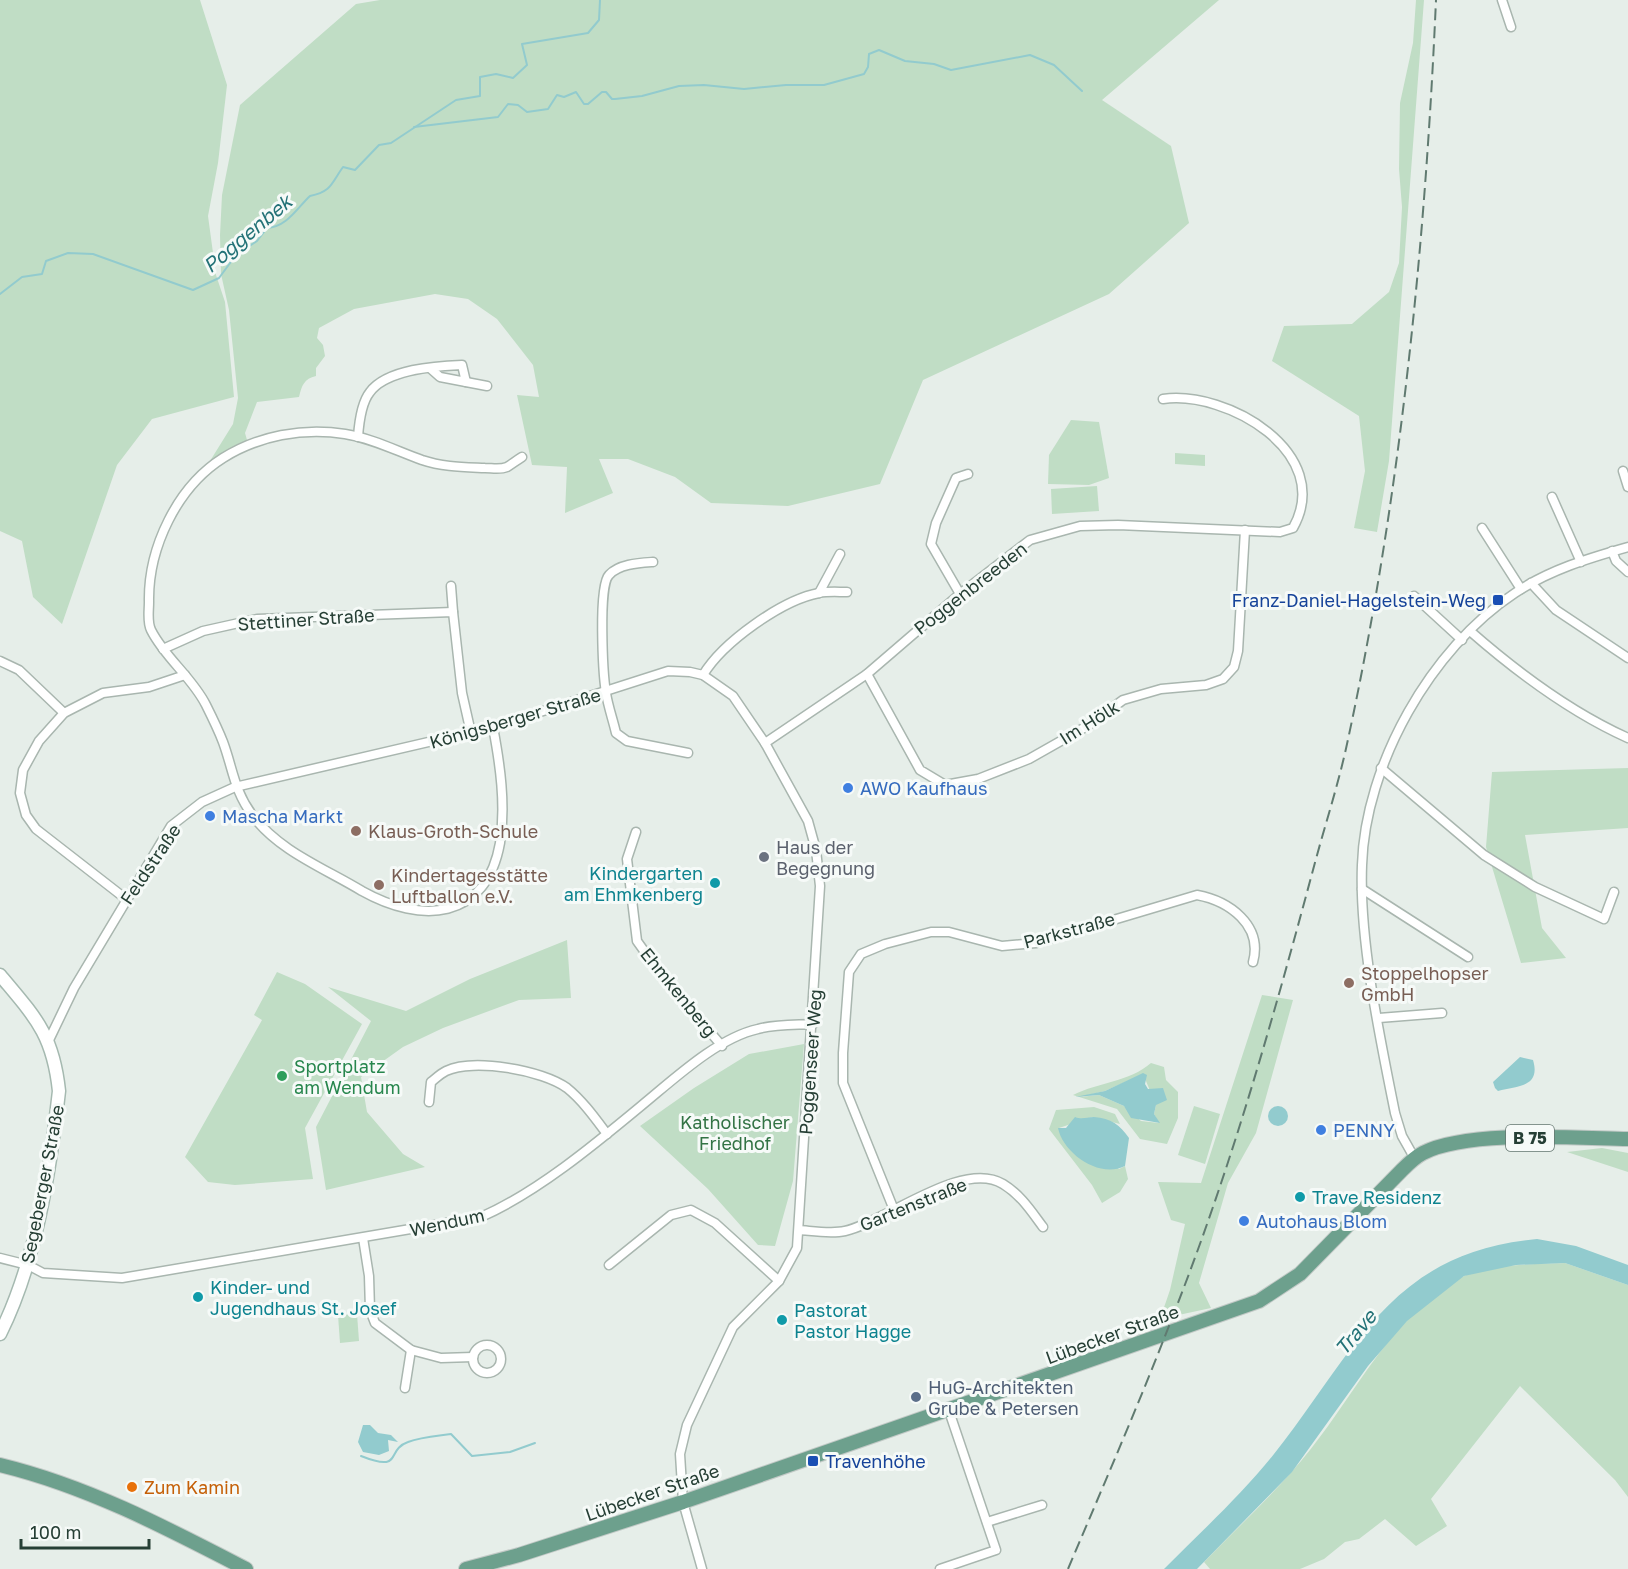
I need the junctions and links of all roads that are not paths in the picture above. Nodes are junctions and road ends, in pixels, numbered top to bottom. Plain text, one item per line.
1 (1502, 0) edge
2 (1511, 27) dead end
3 (431, 369) junction
4 (466, 382) junction
5 (487, 386) dead end
6 (1163, 399) dead end
7 (357, 437) junction
8 (522, 457) dead end
9 (1623, 471) dead end
10 (968, 474) dead end
11 (1628, 487) edge
12 (1552, 497) dead end
13 (1482, 528) dead end
14 (1245, 530) junction
15 (1628, 547) edge
16 (1612, 551) junction
17 (840, 554) dead end
18 (652, 562) dead end
19 (1581, 562) junction
20 (1628, 572) edge
21 (1531, 584) junction
22 (451, 586) dead end
23 (1521, 589) junction
24 (847, 592) dead end
25 (819, 593) junction
26 (960, 594) junction
27 (1414, 596) dead end
28 (453, 612) junction
29 (1470, 631) junction
30 (1462, 640) junction
31 (164, 649) junction
32 (1628, 658) edge
33 (0, 661) edge
34 (867, 674) junction
35 (185, 675) junction
36 (704, 675) junction
37 (606, 693) junction
38 (63, 713) junction
39 (493, 728) junction
40 (471, 733) junction
41 (1628, 738) edge
42 (765, 743) junction
43 (688, 753) dead end
44 (1381, 768) junction
45 (235, 787) junction
46 (636, 832) dead end
47 (1362, 889) junction
48 (1614, 892) dead end
49 (126, 899) junction
50 (1468, 957) dead end
51 (1253, 962) dead end
52 (0, 975) edge
53 (1442, 1013) dead end
54 (1379, 1018) junction
55 (813, 1024) junction
56 (49, 1041) junction
57 (722, 1046) junction
58 (429, 1102) dead end
59 (607, 1134) junction
60 (1628, 1139) edge
61 (1415, 1159) junction
62 (894, 1210) junction
63 (1043, 1227) dead end
64 (799, 1230) junction
65 (363, 1238) junction
66 (0, 1258) edge
67 (28, 1264) junction
68 (609, 1265) dead end
69 (779, 1281) junction
70 (0, 1334) edge
71 (411, 1350) junction
72 (473, 1357) dead end
73 (405, 1388) dead end
74 (949, 1411) junction
75 (0, 1464) edge
76 (683, 1502) junction
77 (1042, 1505) dead end
78 (987, 1522) junction
79 (246, 1569) edge
80 (466, 1569) edge
81 (702, 1569) edge
82 (940, 1569) edge

1 - 2 street
3 - 4 street
3 - 4 street
3 - 7 street
4 - 5 street
6 - 14 street, Poggenbreeden
7 - 8 street
7 - 31 street
9 - 11 street
10 - 26 street
12 - 19 street
13 - 23 street
14 - 26 street, Poggenbreeden
14 - 34 street, Im Hölk
15 - 16 street
16 - 19 street
16 - 20 street
17 - 25 street
18 - 37 street
19 - 21 street
21 - 23 street
21 - 32 street
22 - 28 street
23 - 29 street
24 - 25 street
25 - 36 street
26 - 34 street, Poggenbreeden
27 - 30 street
28 - 31 street, Stettiner Straße
28 - 40 street
29 - 30 street
29 - 41 street
30 - 44 street
31 - 35 street
33 - 38 street
34 - 42 street, Poggenbreeden
35 - 38 street
35 - 45 street
36 - 37 street, Königsberger Straße
36 - 42 street, Königsberger Straße
37 - 39 street, Königsberger Straße
37 - 43 street
38 - 49 street
39 - 40 street, Königsberger Straße
39 - 45 street
40 - 45 street, Königsberger Straße
42 - 55 street, Poggenseer Weg
44 - 47 street
44 - 48 street
45 - 49 street, Feldstraße
46 - 57 street, Ehmkenberg
47 - 50 street
47 - 54 street
49 - 56 street, Feldstraße
51 - 62 street, Parkstraße
52 - 56 main road, Segeberger Straße
53 - 54 street
54 - 61 street
55 - 57 street, Wendum
55 - 64 street, Poggenseer Weg
56 - 67 main road, Segeberger Straße
57 - 59 street, Wendum
58 - 59 street
59 - 65 street, Wendum
60 - 61 main road, Lübecker Straße / B 75
61 - 74 main road, Lübecker Straße / B 75
62 - 63 street, Gartenstraße
62 - 64 street, Gartenstraße
64 - 69 street, Poggenseer Weg
65 - 67 street, Wendum
65 - 71 street
66 - 67 street, Wendum
67 - 70 main road, Segeberger Straße
68 - 69 street
69 - 76 street, Poggenseer Weg
71 - 72 street
71 - 73 street
74 - 76 main road, Lübecker Straße / B 75
74 - 78 street
75 - 79 main road
76 - 80 main road, Lübecker Straße / B 75
76 - 81 street
77 - 78 street
78 - 82 street

